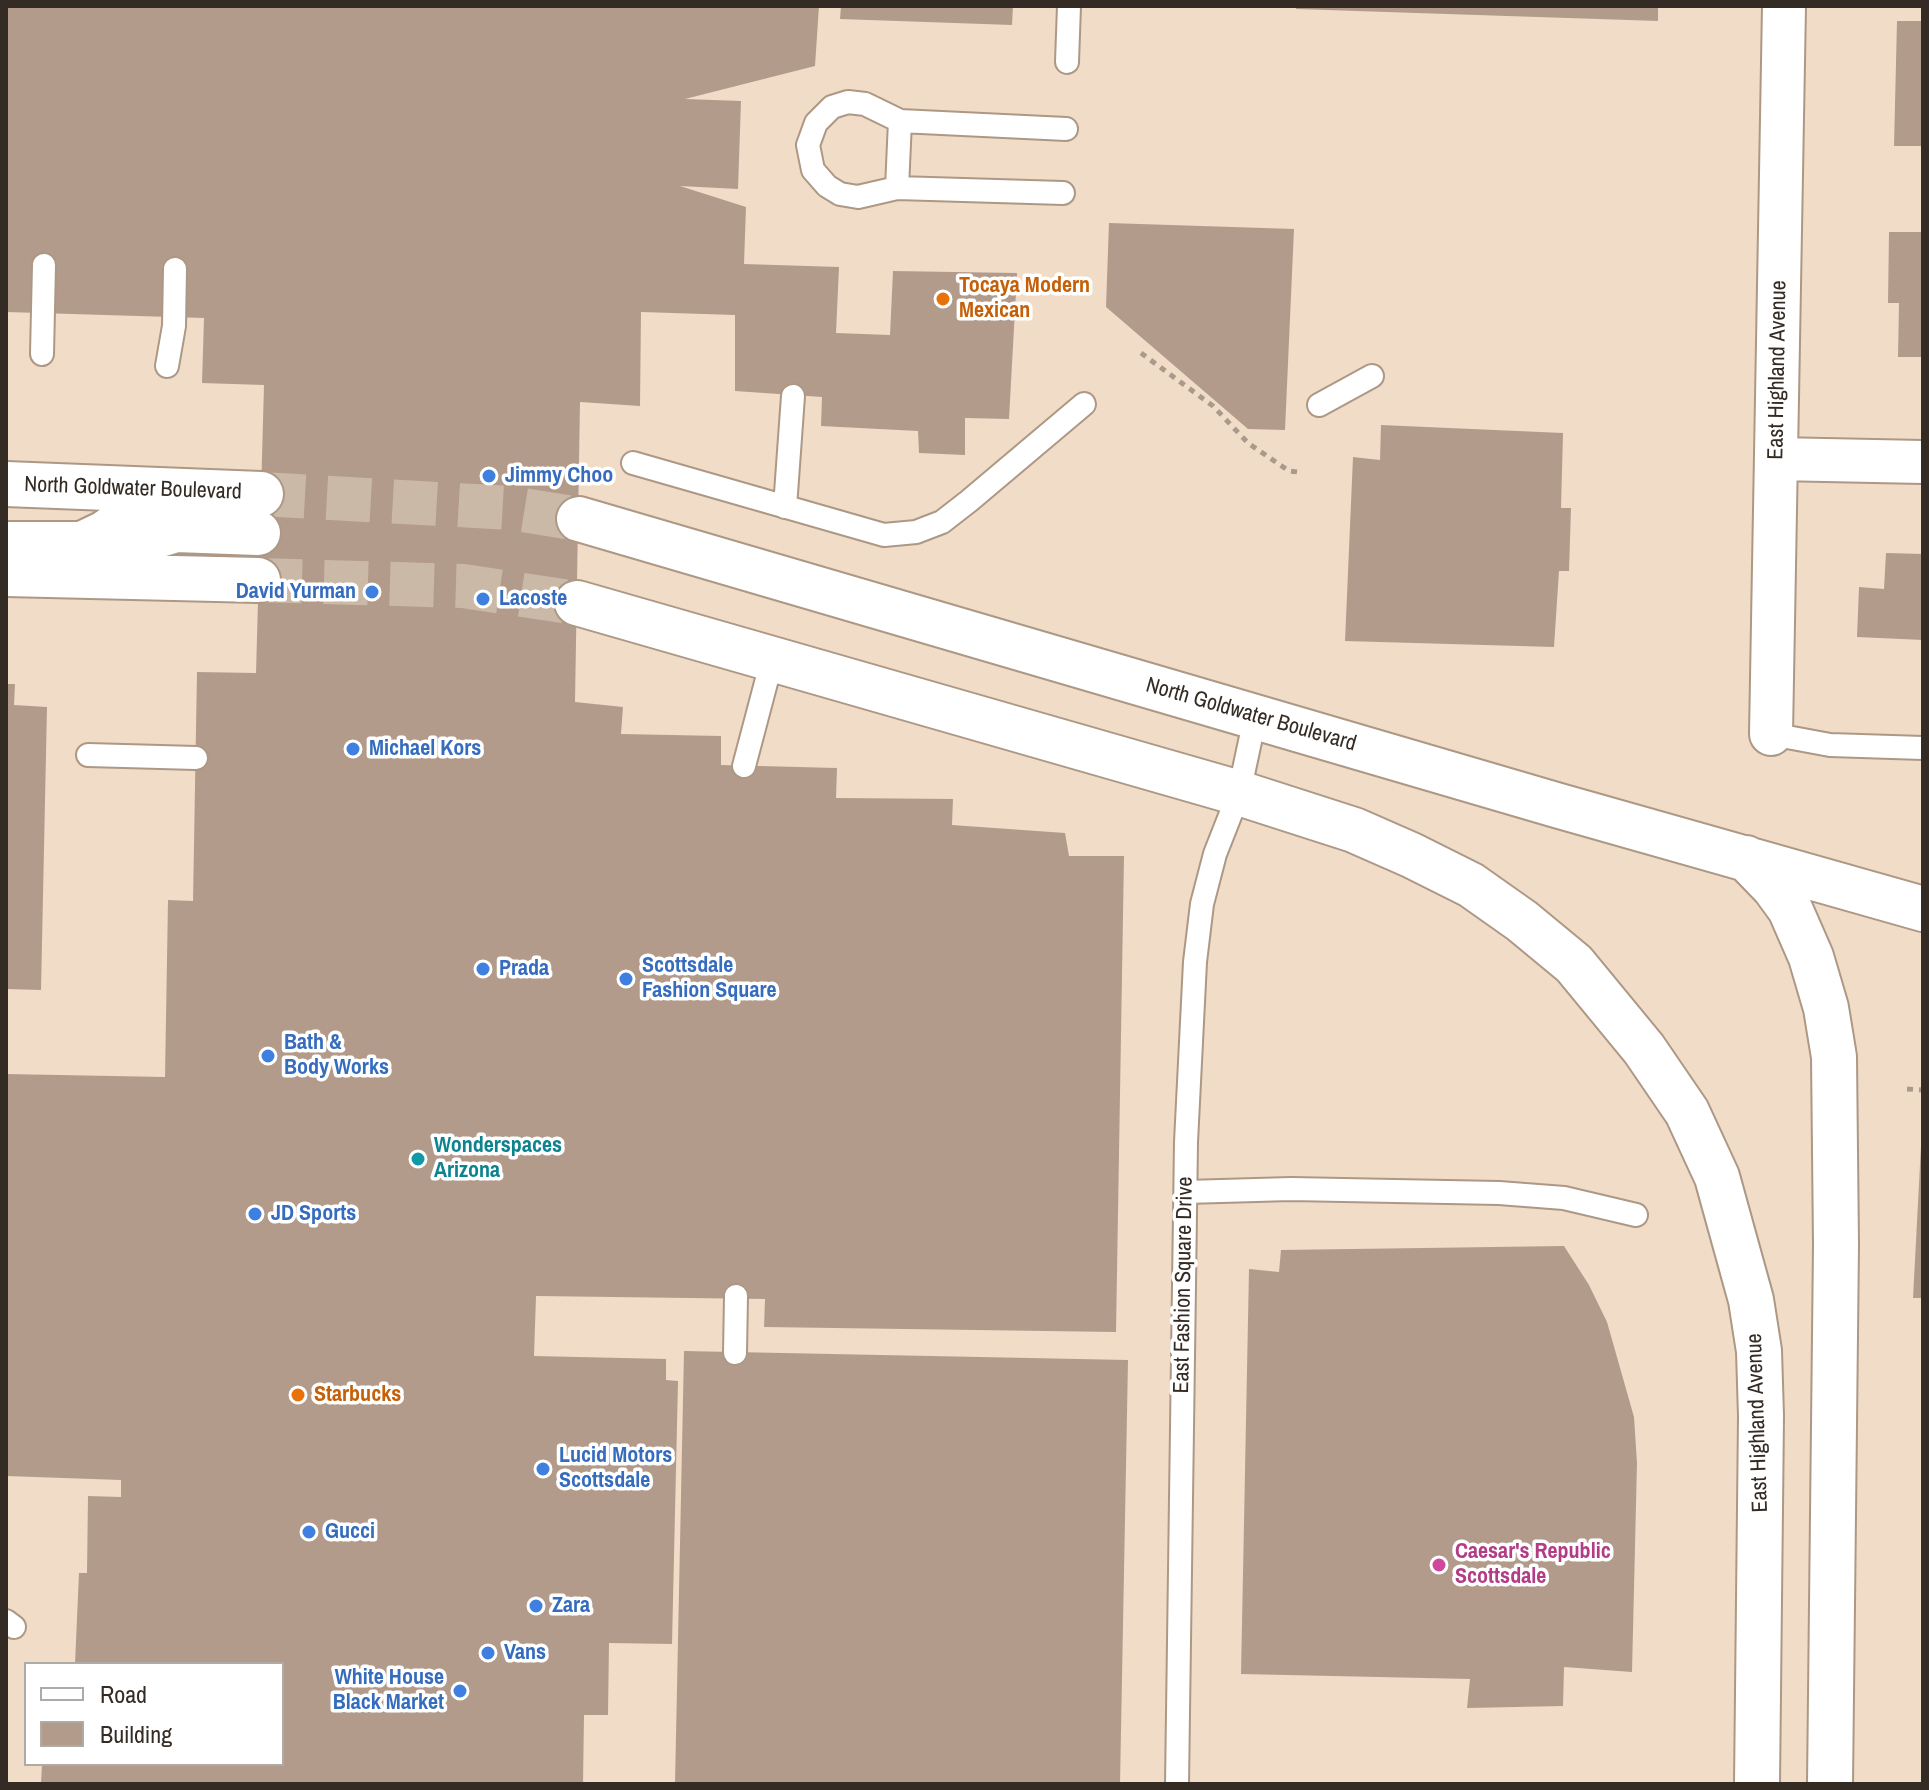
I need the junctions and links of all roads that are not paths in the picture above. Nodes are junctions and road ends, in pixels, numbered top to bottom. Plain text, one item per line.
1 (1069, 6) edge
2 (1784, 6) edge
3 (1067, 62) dead end
4 (900, 121) junction
5 (1066, 129) dead end
6 (897, 188) junction
7 (1063, 193) dead end
8 (44, 265) dead end
9 (175, 269) dead end
10 (42, 354) dead end
11 (167, 366) dead end
12 (1372, 376) dead end
13 (793, 396) dead end
14 (1084, 404) dead end
15 (1319, 405) dead end
16 (1776, 459) junction
17 (1923, 462) edge
18 (633, 463) dead end
19 (6, 484) edge
20 (165, 491) junction
21 (785, 507) junction
22 (579, 519) tunnel mouth
23 (6, 544) edge
24 (6, 574) edge
25 (94, 576) junction
26 (258, 580) tunnel mouth
27 (577, 603) tunnel mouth
28 (772, 660) junction
29 (1255, 718) junction
30 (1771, 734) joint
31 (1923, 748) edge
32 (88, 755) dead end
33 (196, 758) dead end
34 (744, 766) dead end
35 (1239, 793) junction
36 (1746, 858) junction
37 (1923, 909) edge
38 (1186, 1192) junction
39 (1636, 1215) dead end
40 (736, 1296) dead end
41 (735, 1353) dead end
42 (6, 1621) edge
43 (6, 1630) edge
44 (1177, 1784) edge
45 (1757, 1784) edge
46 (1830, 1784) edge

1 - 3 lane
2 - 16 street, East Highland Avenue
4 - 5 lane
4 - 6 lane
4 - 6 lane
6 - 7 lane
8 - 10 lane
9 - 11 lane
12 - 15 lane
13 - 21 lane
14 - 21 lane
16 - 17 street
16 - 30 street, East Highland Avenue
18 - 21 lane
19 - 20 main road, North Goldwater Boulevard
20 - 23 main road
20 - 25 main road, North Goldwater Boulevard
22 - 29 main road, North Goldwater Boulevard
24 - 25 main road
25 - 26 main road
27 - 28 main road
28 - 34 lane
28 - 35 main road
29 - 35 lane, East Fashion Square Drive
29 - 36 main road, North Goldwater Boulevard
30 - 31 lane
32 - 33 lane
35 - 38 lane, East Fashion Square Drive
35 - 45 main road, East Highland Avenue
36 - 37 main road, North Goldwater Boulevard
36 - 46 main road
38 - 39 lane
38 - 44 lane, East Fashion Square Drive
40 - 41 lane
42 - 43 lane

